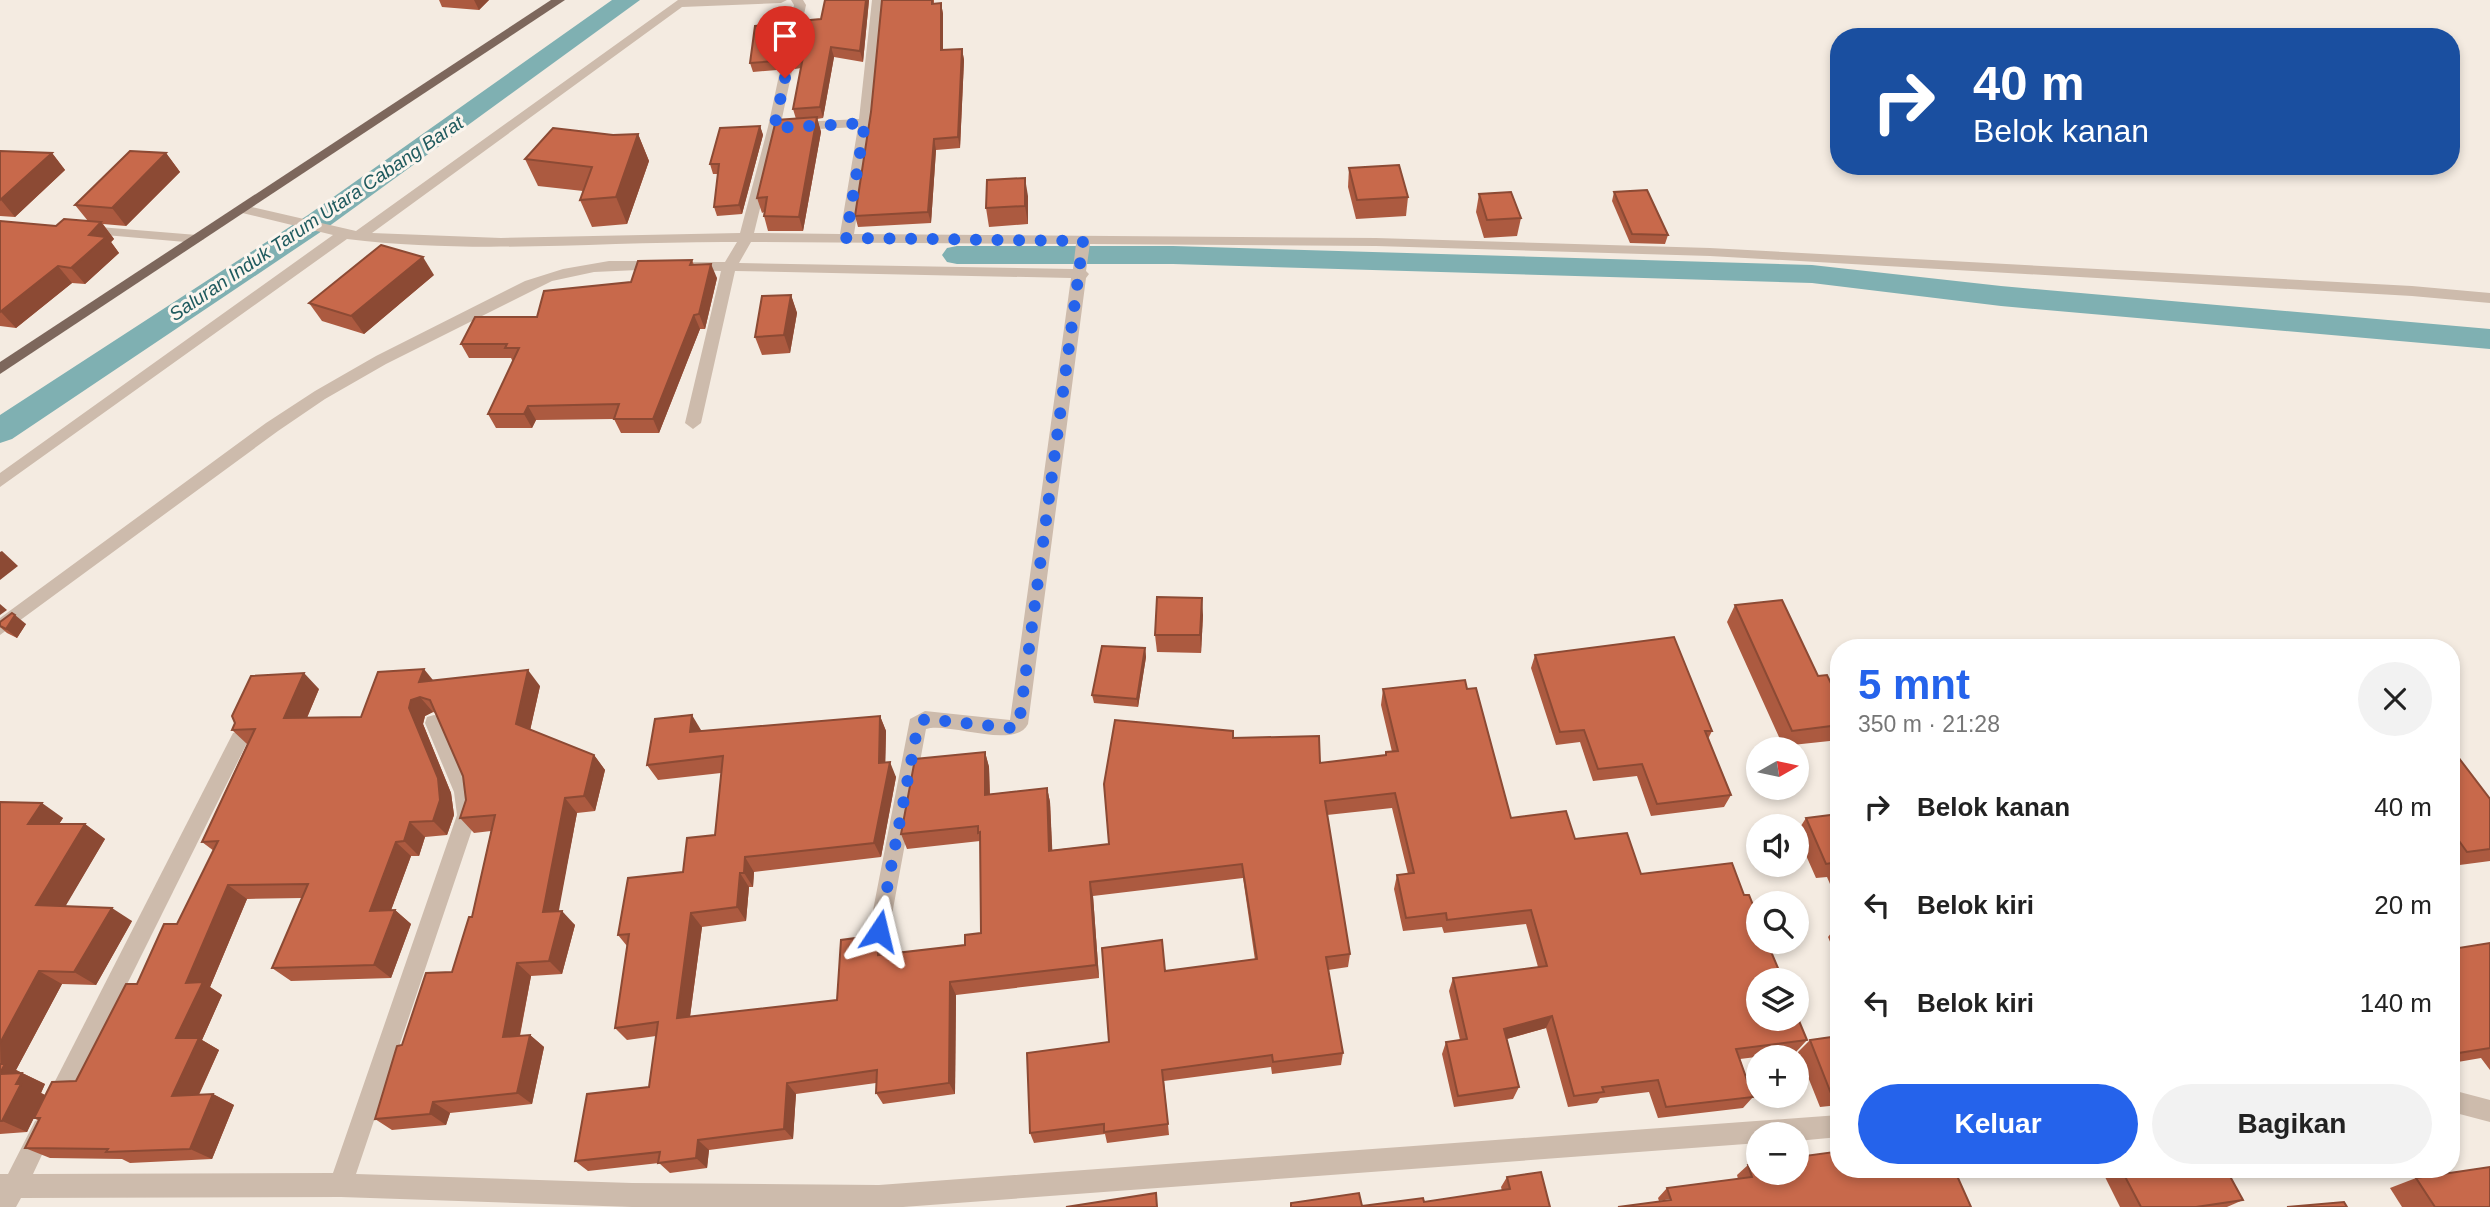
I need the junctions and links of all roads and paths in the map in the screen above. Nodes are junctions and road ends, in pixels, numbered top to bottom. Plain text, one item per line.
1 (559, 0) edge
2 (781, 0) edge
3 (797, 0) edge
4 (878, 0) edge
5 (682, 2) edge
6 (865, 123) junction
7 (774, 128) junction
8 (243, 209) junction
9 (66, 228) edge
10 (351, 235) junction
11 (846, 238) junction
12 (197, 239) junction
13 (622, 240) junction
14 (744, 241) junction
15 (1082, 243) junction
16 (616, 260) junction
17 (730, 265) junction
18 (1080, 272) junction
19 (2490, 298) edge
20 (0, 369) edge
21 (693, 423) dead end
22 (0, 481) edge
23 (0, 628) edge
24 (434, 723) edge
25 (240, 739) edge
26 (879, 931) dead end
27 (2460, 1103) edge
28 (2490, 1111) edge
29 (1830, 1127) edge
30 (341, 1185) junction
31 (6, 1193) edge
32 (931, 1200) edge
33 (630, 1201) edge

1 - 8 main road
2 - 5 street
3 - 7 street
4 - 6 street
5 - 10 street
6 - 7 street
6 - 11 street
7 - 14 street
8 - 10 street
8 - 12 main road
9 - 12 street
10 - 13 street
10 - 22 street
11 - 14 street
11 - 15 street
12 - 20 main road
13 - 14 street
13 - 16 street
14 - 17 street
15 - 18 street
15 - 19 street
16 - 17 street
16 - 23 street
17 - 18 street
17 - 21 street
18 - 26 street
24 - 30 street
25 - 31 street
27 - 28 street
29 - 32 street
30 - 31 street
30 - 33 street
32 - 33 street

